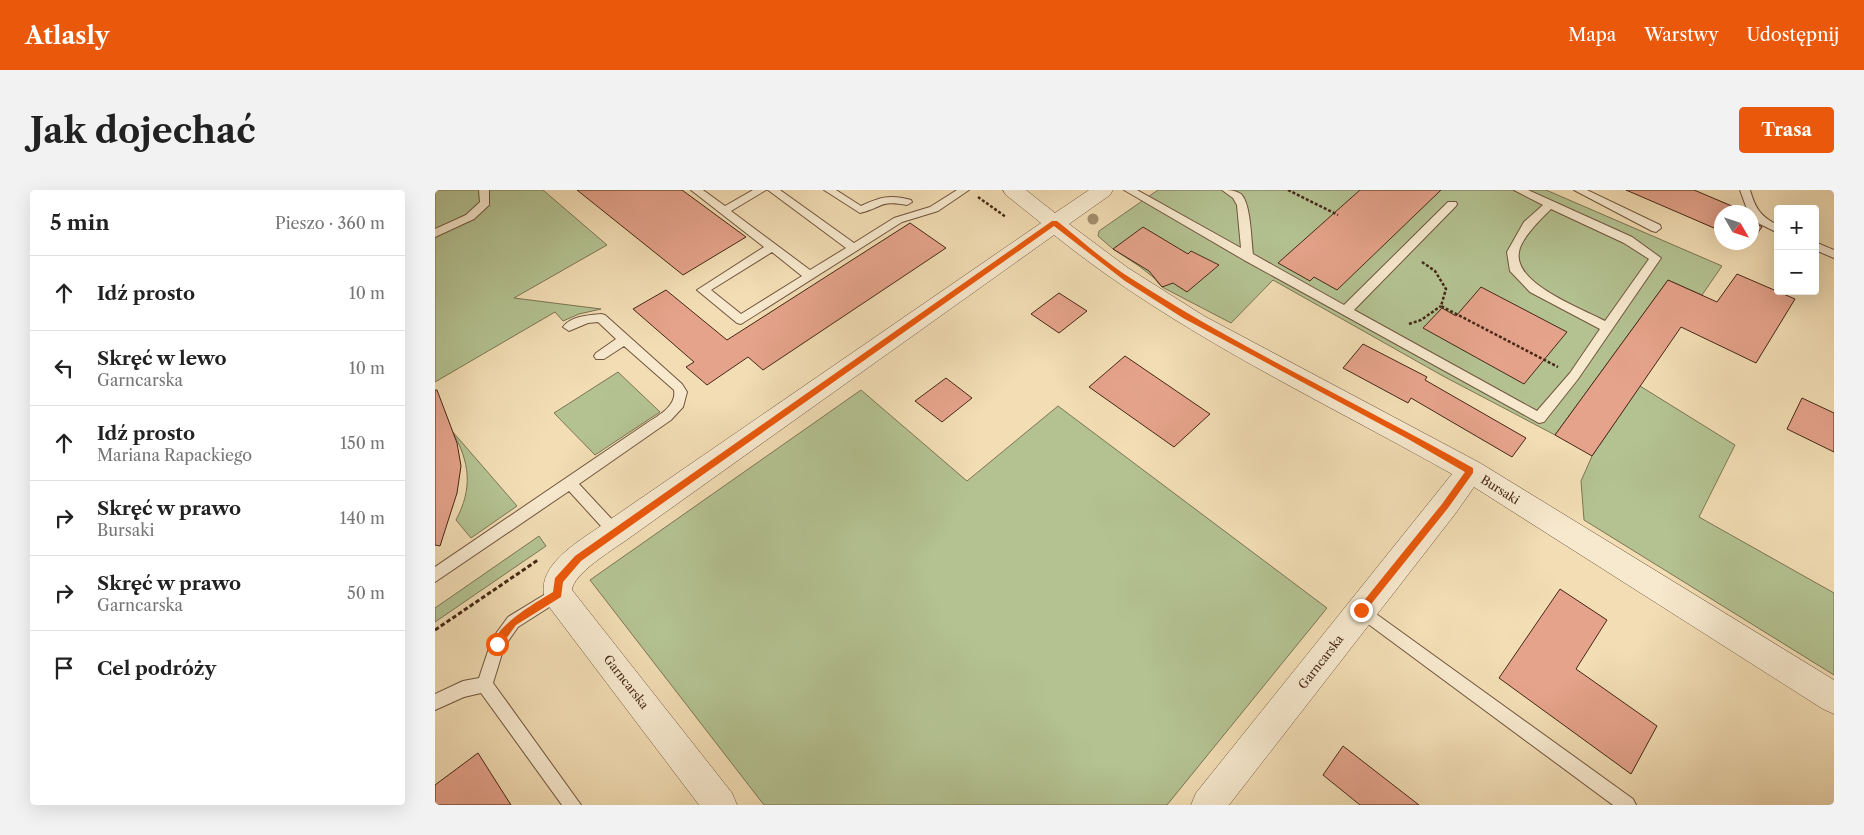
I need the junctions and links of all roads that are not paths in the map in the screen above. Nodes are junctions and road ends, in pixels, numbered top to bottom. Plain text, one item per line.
1 (484, 190) edge
2 (696, 190) edge
3 (761, 190) edge
4 (773, 190) edge
5 (829, 190) edge
6 (889, 190) edge
7 (965, 190) edge
8 (1013, 190) edge
9 (1103, 190) edge
10 (1129, 190) edge
11 (1227, 190) edge
12 (1519, 190) edge
13 (1579, 190) edge
14 (1745, 190) edge
15 (907, 202) junction
16 (1452, 204) dead end
17 (1550, 204) junction
18 (724, 211) junction
19 (924, 214) junction
20 (1054, 223) junction
21 (1774, 227) edge
22 (1656, 228) dead end
23 (435, 233) edge
24 (772, 247) junction
25 (854, 248) junction
26 (1819, 248) edge
27 (1834, 254) edge
28 (1248, 257) junction
29 (810, 276) junction
30 (1345, 311) junction
31 (569, 327) dead end
32 (1607, 328) junction
33 (625, 339) junction
34 (600, 356) dead end
35 (1470, 471) junction
36 (570, 483) junction
37 (615, 532) junction
38 (435, 574) edge
39 (568, 574) junction
40 (1361, 610) junction
41 (485, 685) junction
42 (1834, 698) edge
43 (435, 702) edge
44 (572, 805) edge
45 (720, 805) edge
46 (1208, 805) edge
47 (1627, 805) edge

1 - 23 lane
2 - 18 lane
3 - 18 lane
4 - 25 lane
5 - 15 lane
6 - 15 lane
7 - 19 lane
8 - 20 street, Bursaki
9 - 20 street
10 - 28 lane
11 - 28 lane
12 - 17 lane
13 - 22 lane
14 - 21 lane
15 - 19 lane
16 - 30 lane
17 - 32 lane
17 - 32 lane
18 - 24 lane
19 - 25 lane
20 - 35 street, Bursaki
20 - 37 street
24 - 29 lane
24 - 29 lane
25 - 29 lane
26 - 27 lane
28 - 30 lane
30 - 32 lane
31 - 33 lane
33 - 34 lane
33 - 36 lane
35 - 40 street, Garncarska
35 - 42 street, Bursaki
36 - 37 lane
36 - 38 lane
37 - 39 street
39 - 41 lane
39 - 45 street, Garncarska
40 - 46 street, Garncarska
40 - 47 lane
41 - 43 lane
41 - 44 lane

